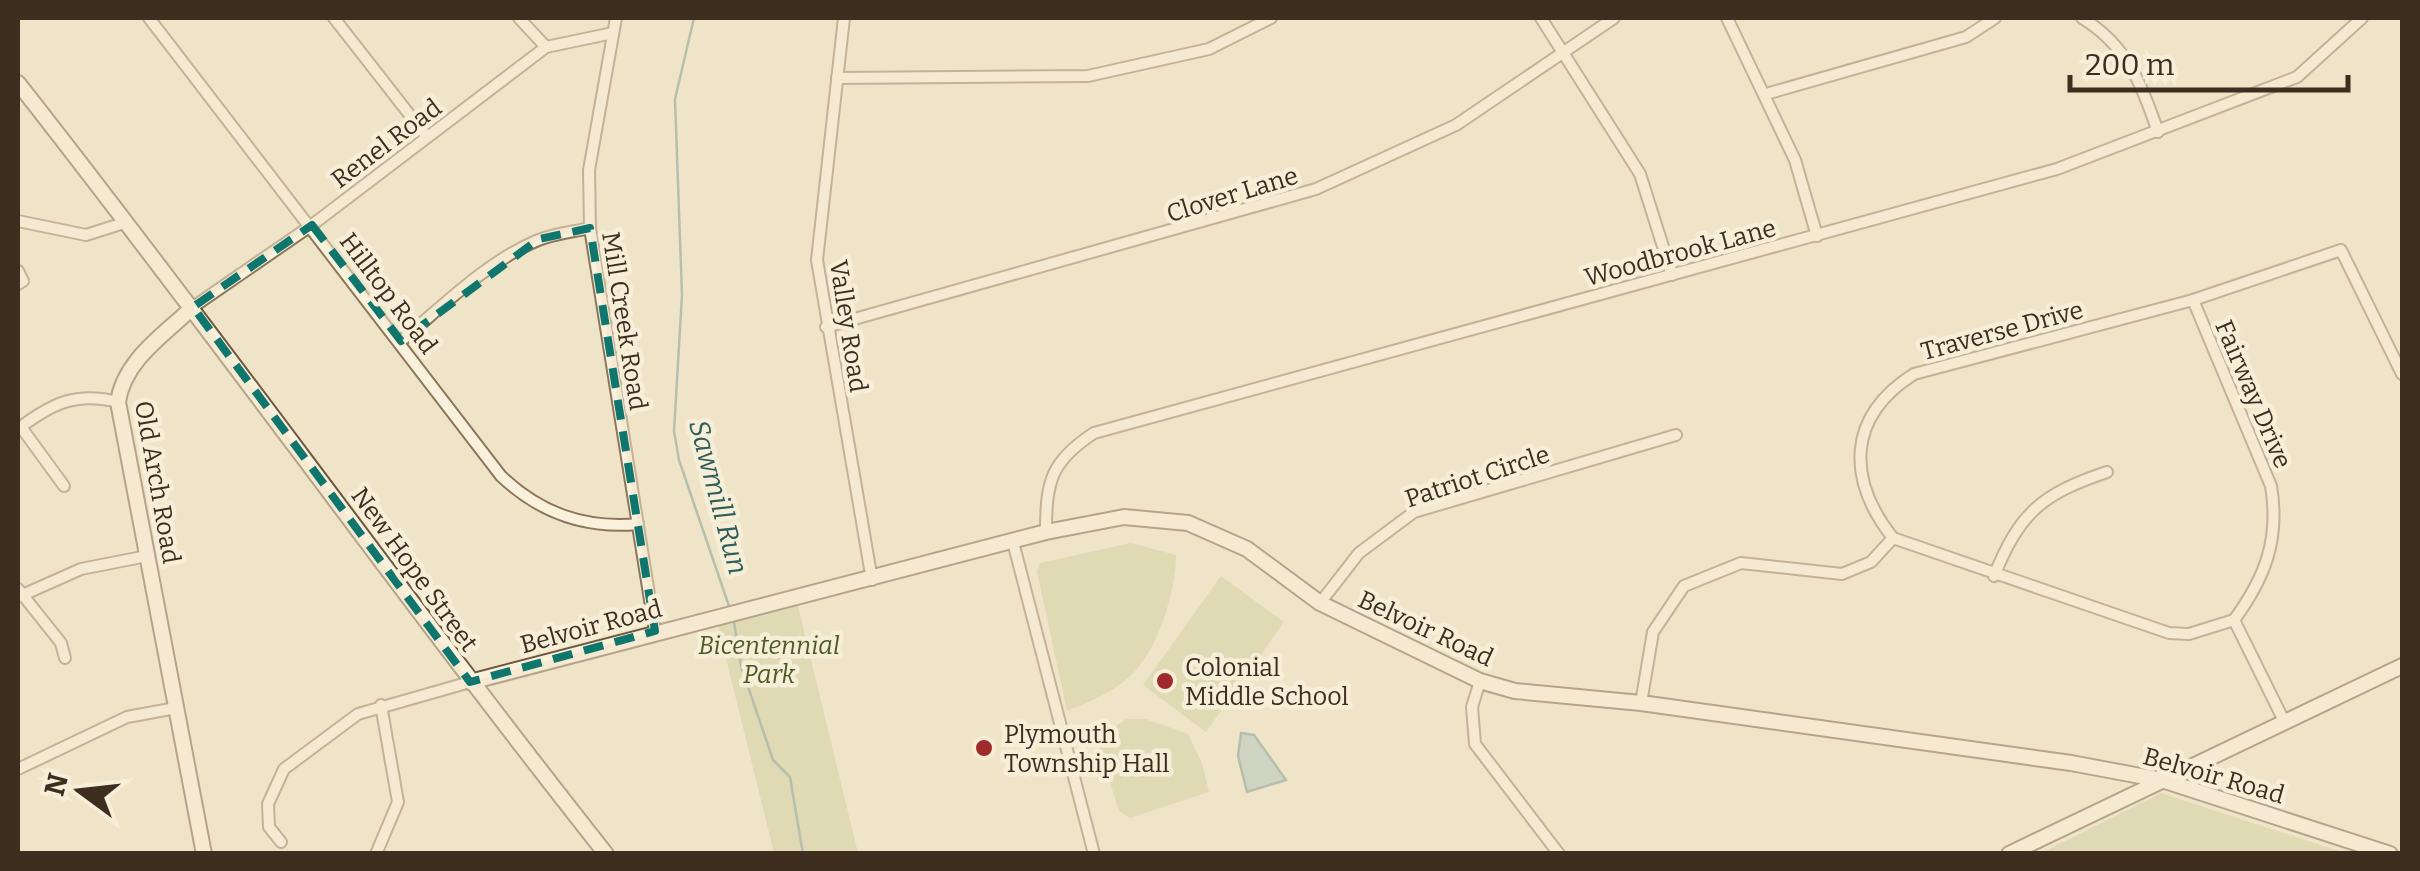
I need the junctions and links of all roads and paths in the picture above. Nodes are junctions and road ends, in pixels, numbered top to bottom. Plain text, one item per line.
1 (149, 18) edge
2 (334, 18) edge
3 (519, 18) edge
4 (616, 18) edge
5 (844, 18) edge
6 (1270, 18) edge
7 (1541, 18) edge
8 (1614, 18) edge
9 (1726, 18) edge
10 (1995, 18) edge
11 (2082, 18) edge
12 (2362, 18) edge
13 (613, 33) junction
14 (546, 47) junction
15 (1566, 52) junction
16 (837, 78) junction
17 (18, 83) edge
18 (1766, 94) junction
19 (2158, 132) junction
20 (426, 138) junction
21 (18, 221) edge
22 (127, 222) junction
23 (312, 224) junction
24 (590, 228) junction
25 (1816, 236) junction
26 (18, 271) edge
27 (1672, 275) junction
28 (18, 284) edge
29 (2194, 300) junction
30 (193, 308) junction
31 (826, 327) junction
32 (402, 341) junction
33 (2402, 374) edge
34 (118, 402) junction
35 (19, 428) edge
36 (1676, 435) dead end
37 (2107, 472) dead end
38 (64, 486) dead end
39 (638, 524) junction
40 (1046, 532) junction
41 (1893, 538) junction
42 (1013, 542) junction
43 (146, 556) junction
44 (1994, 576) junction
45 (872, 580) junction
46 (19, 593) edge
47 (1320, 603) junction
48 (2234, 620) junction
49 (655, 631) junction
50 (65, 658) dead end
51 (2402, 666) edge
52 (470, 682) junction
53 (1480, 682) junction
54 (1641, 703) junction
55 (380, 705) junction
56 (176, 708) junction
57 (2284, 721) junction
58 (18, 769) edge
59 (2162, 780) junction
60 (281, 842) dead end
61 (204, 854) edge
62 (376, 854) edge
63 (606, 854) edge
64 (1094, 854) edge
65 (1560, 854) edge
66 (2010, 854) edge
67 (2390, 854) edge

1 - 23 street, Hilltop Road
2 - 20 street
3 - 14 street
4 - 13 street, Mill Creek Road
5 - 16 street, Valley Road
6 - 16 street
7 - 15 street
8 - 15 street, Clover Lane
9 - 18 street
10 - 18 street
11 - 19 street
12 - 19 street, Woodbrook Lane
13 - 14 street, Renel Road
13 - 24 street, Mill Creek Road
14 - 20 street, Renel Road
15 - 27 street
15 - 31 street, Clover Lane
16 - 31 street, Valley Road
17 - 22 street
18 - 25 street
19 - 25 street, Woodbrook Lane
20 - 23 street, Renel Road
21 - 22 street
22 - 30 street
23 - 30 street, Renel Road
23 - 32 street, Hilltop Road
24 - 32 street
24 - 39 street, Mill Creek Road
25 - 27 street, Woodbrook Lane
26 - 28 street
27 - 40 street, Woodbrook Lane
29 - 33 street, Traverse Drive
29 - 41 street, Traverse Drive
29 - 48 street, Fairway Drive
30 - 34 street, Old Arch Road
30 - 52 street, New Hope Street
31 - 45 street, Valley Road
32 - 39 street, Hilltop Road
34 - 35 street
34 - 43 street, Old Arch Road
35 - 38 street
36 - 47 street, Patriot Circle
37 - 44 street
39 - 49 street, Mill Creek Road
40 - 42 street, Belvoir Road
40 - 47 street, Belvoir Road
41 - 44 street
41 - 54 street
42 - 45 street, Belvoir Road
42 - 64 street
43 - 46 street
43 - 56 street, Old Arch Road
44 - 48 street
45 - 49 street, Belvoir Road
46 - 50 street
47 - 53 street, Belvoir Road
48 - 57 street
49 - 52 street, Belvoir Road
51 - 57 street
52 - 55 street
52 - 63 street, New Hope Street
53 - 54 street, Belvoir Road
53 - 65 street
54 - 59 street, Belvoir Road
55 - 60 street
55 - 62 street
56 - 58 street
56 - 61 street, Old Arch Road
57 - 59 street
59 - 66 street
59 - 67 street, Belvoir Road

